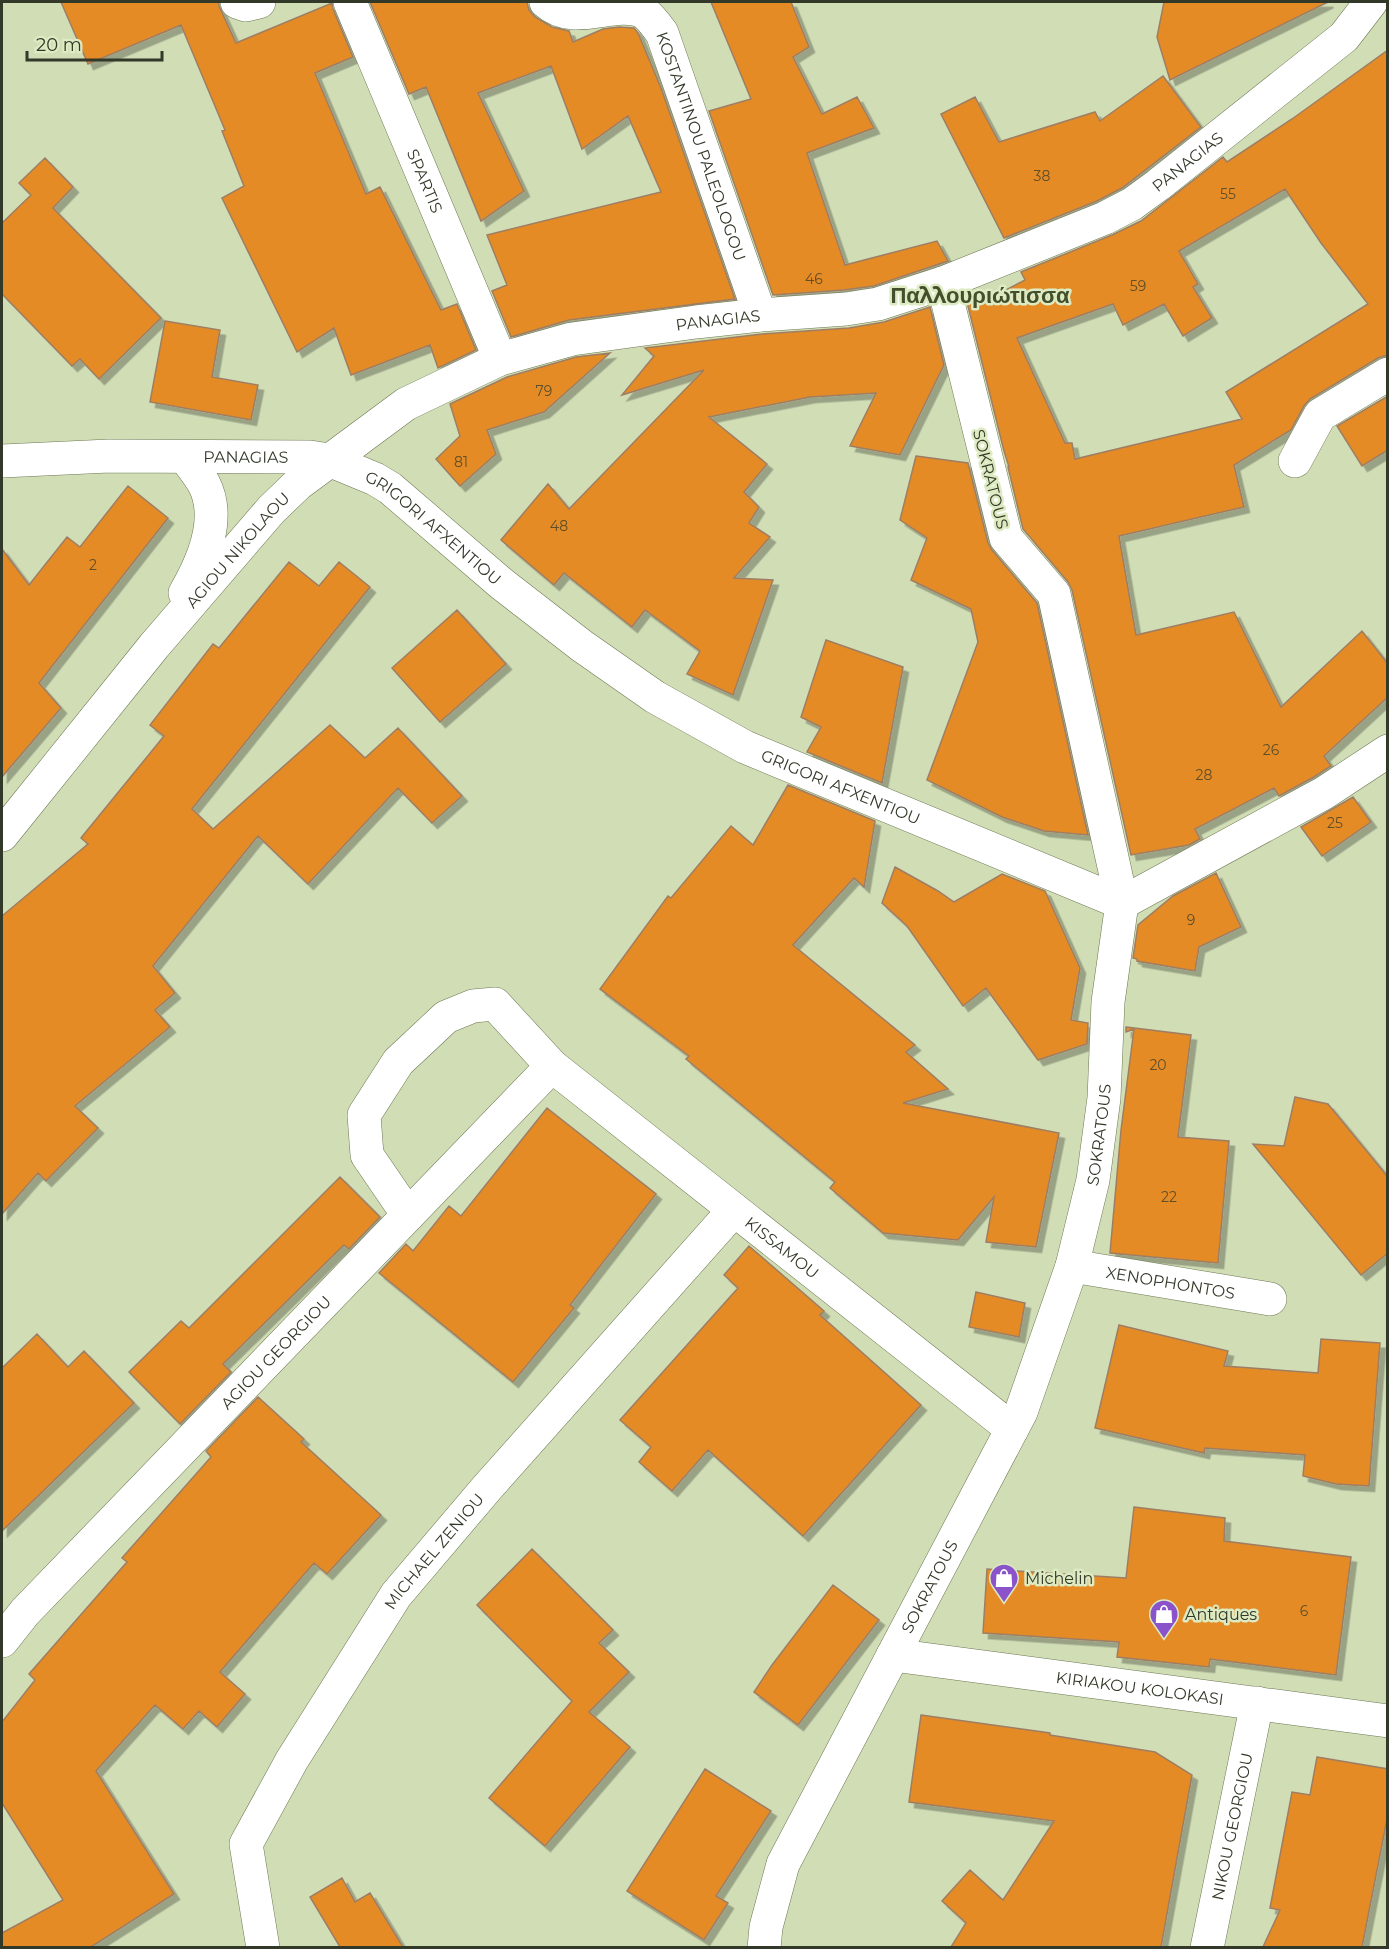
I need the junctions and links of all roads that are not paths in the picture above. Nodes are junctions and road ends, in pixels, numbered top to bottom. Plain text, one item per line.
1 (237, 2) edge
2 (259, 2) edge
3 (351, 2) edge
4 (546, 2) edge
5 (1371, 2) edge
6 (943, 283) junction
7 (760, 315) junction
8 (500, 359) junction
9 (1388, 374) edge
10 (186, 457) junction
11 (329, 460) junction
12 (2, 461) edge
13 (1295, 461) dead end
14 (154, 646) junction
15 (1388, 751) edge
16 (2, 835) edge
17 (1122, 903) junction
18 (552, 1066) junction
19 (734, 1210) junction
20 (408, 1215) junction
21 (1072, 1266) junction
22 (1270, 1299) dead end
23 (1012, 1430) junction
24 (13, 1608) edge
25 (2, 1641) edge
26 (893, 1655) junction
27 (1257, 1703) junction
28 (1388, 1720) edge
29 (263, 1947) edge
30 (764, 1947) edge
31 (1207, 1947) edge

1 - 2 street
3 - 8 street, SPARTIS
4 - 7 street, KOSTANTINOU PALEOLOGOU
5 - 6 street, PANAGIAS
6 - 7 street, PANAGIAS
6 - 17 street, SOKRATOUS
7 - 8 street, PANAGIAS
8 - 11 street, PANAGIAS
9 - 13 street
10 - 11 street, PANAGIAS
10 - 12 street, PANAGIAS
10 - 14 street, AGIOU NIKOLAOU
11 - 14 street, AGIOU NIKOLAOU
11 - 17 street, GRIGORI AFXENTIOU
14 - 16 street, AGIOU NIKOLAOU
15 - 17 street
17 - 21 street, SOKRATOUS
18 - 19 street, KISSAMOU
18 - 20 street, AGIOU GEORGIOU
18 - 20 street, KISSAMOU
19 - 23 street, KISSAMOU
19 - 29 street, MICHAEL ZENIOU
20 - 24 street, AGIOU GEORGIOU
21 - 22 street, XENOPHONTOS
21 - 23 street, SOKRATOUS
23 - 26 street, SOKRATOUS
24 - 25 street, AGIOU GEORGIOU
26 - 27 street, KIRIAKOU KOLOKASI
26 - 30 street, SOKRATOUS
27 - 28 street, KIRIAKOU KOLOKASI
27 - 31 street, NIKOU GEORGIOU

